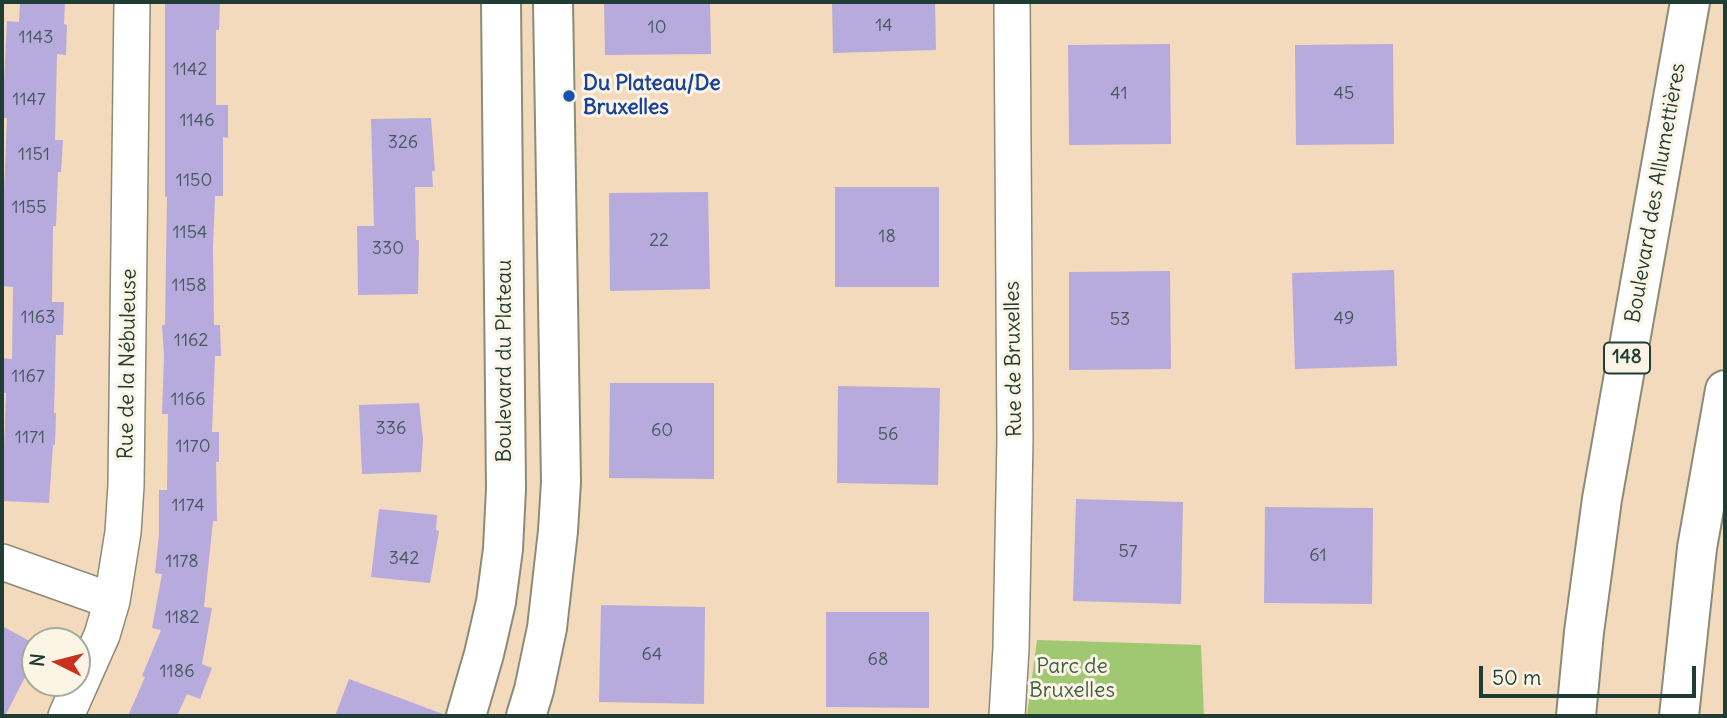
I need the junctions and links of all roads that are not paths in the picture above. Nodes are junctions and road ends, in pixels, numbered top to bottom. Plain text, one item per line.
1 (132, 2) edge
2 (500, 2) edge
3 (553, 2) edge
4 (1012, 2) edge
5 (1690, 2) edge
6 (1725, 390) edge
7 (2, 562) edge
8 (112, 601) junction
9 (66, 716) edge
10 (466, 716) edge
11 (526, 716) edge
12 (1007, 716) edge
13 (1576, 716) edge
14 (1679, 716) edge

1 - 8 street, Rue de la Nébuleuse
2 - 10 main road, Boulevard du Plateau
3 - 11 main road
4 - 12 street, Rue de Bruxelles
5 - 13 main road, Boulevard des Allumettières / 148
6 - 14 main road
7 - 8 street
8 - 9 street, Rue de la Nébuleuse

